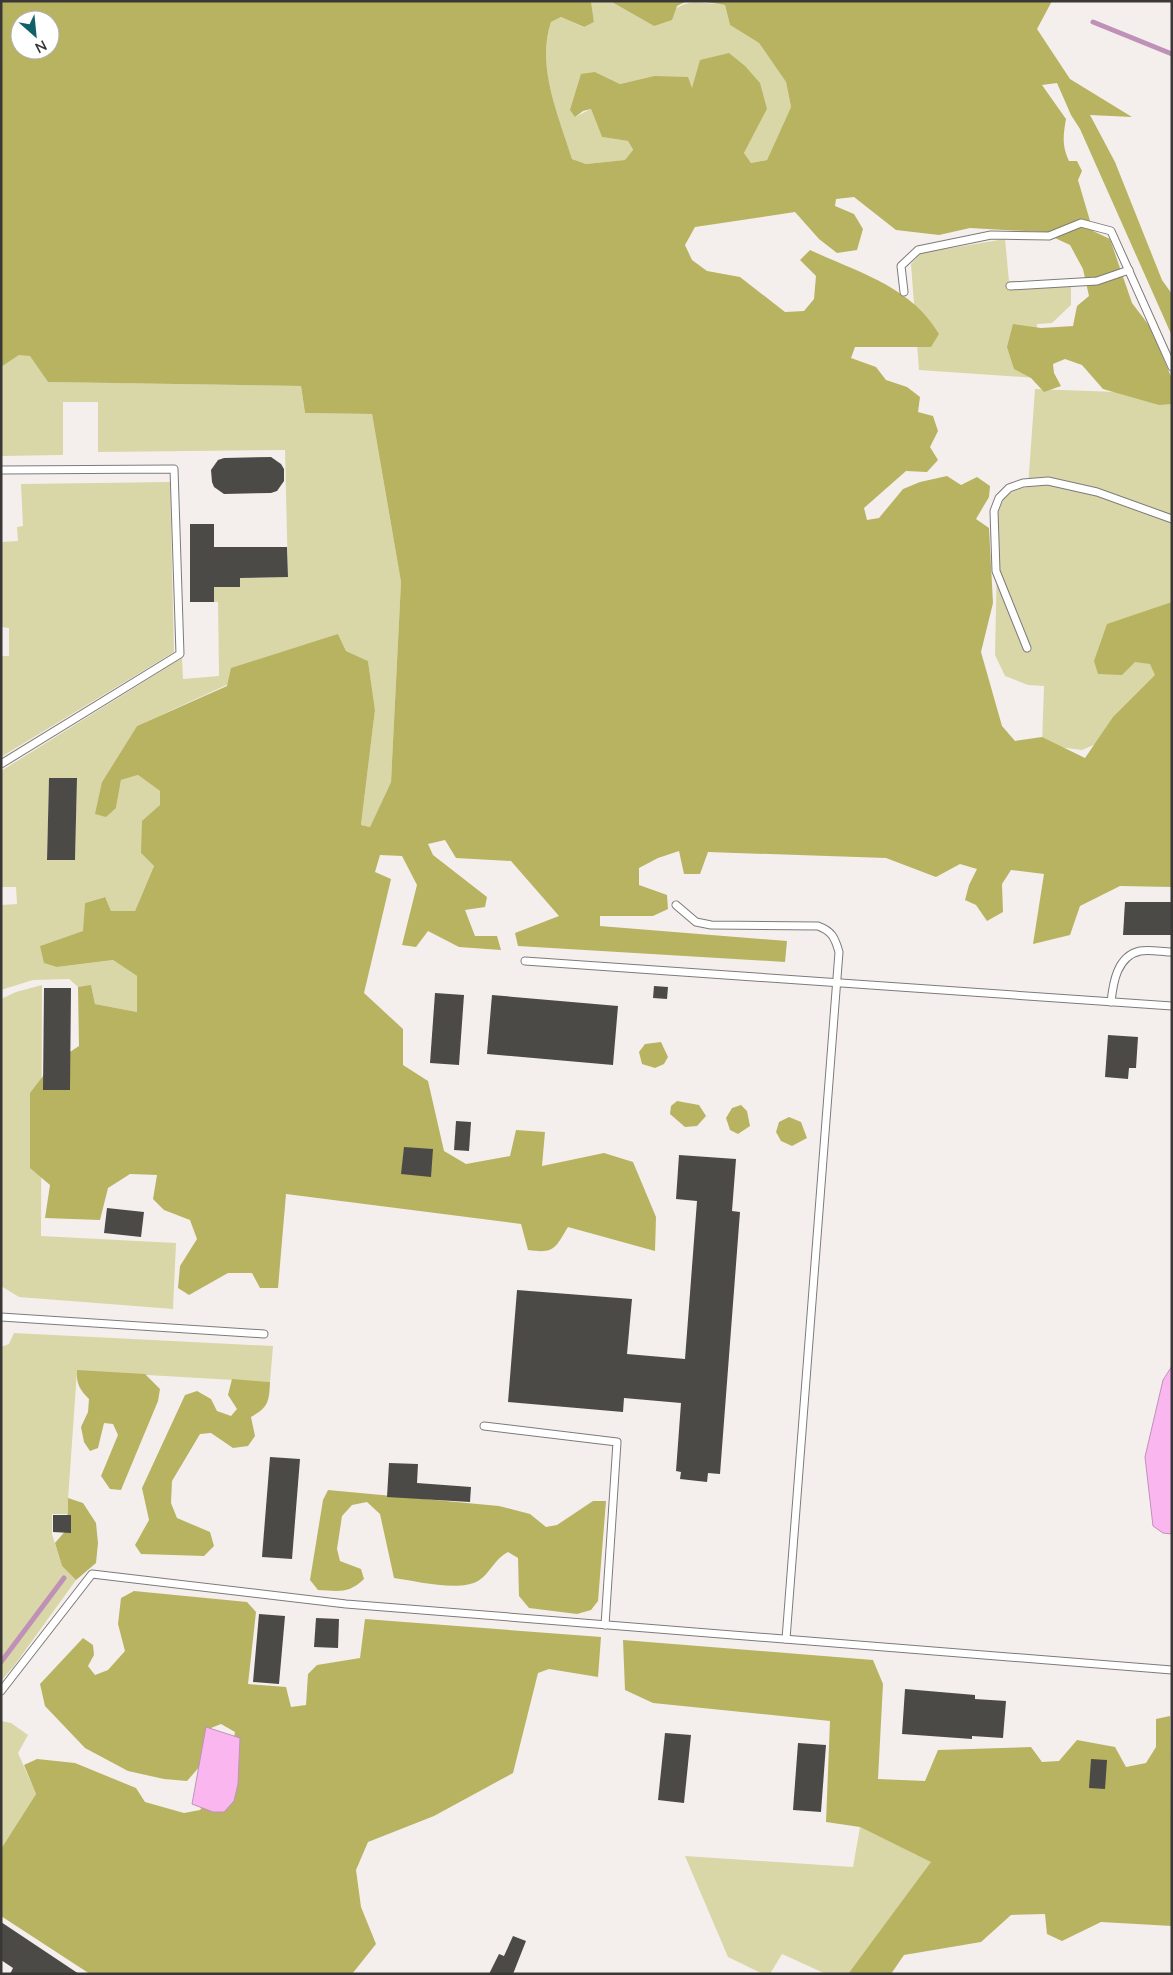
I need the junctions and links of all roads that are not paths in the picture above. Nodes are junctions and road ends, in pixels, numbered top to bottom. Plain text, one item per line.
1 (1128, 270) junction
2 (1010, 286) dead end
3 (904, 292) dead end
4 (1172, 367) edge
5 (1, 470) edge
6 (1172, 519) edge
7 (1027, 648) dead end
8 (1, 764) edge
9 (676, 905) dead end
10 (1172, 952) edge
11 (524, 961) dead end
12 (836, 982) junction
13 (1111, 1002) junction
14 (1172, 1006) edge
15 (1, 1317) edge
16 (264, 1334) dead end
17 (484, 1426) dead end
18 (605, 1625) junction
19 (786, 1639) junction
20 (1172, 1670) edge
21 (1, 1691) edge

1 - 2 lane
1 - 3 lane
1 - 4 lane
5 - 8 lane
6 - 7 lane
9 - 12 lane
10 - 13 lane
11 - 12 lane
12 - 13 lane
12 - 19 lane
13 - 14 lane
15 - 16 lane
17 - 18 lane
18 - 19 lane
18 - 21 lane
19 - 20 lane

